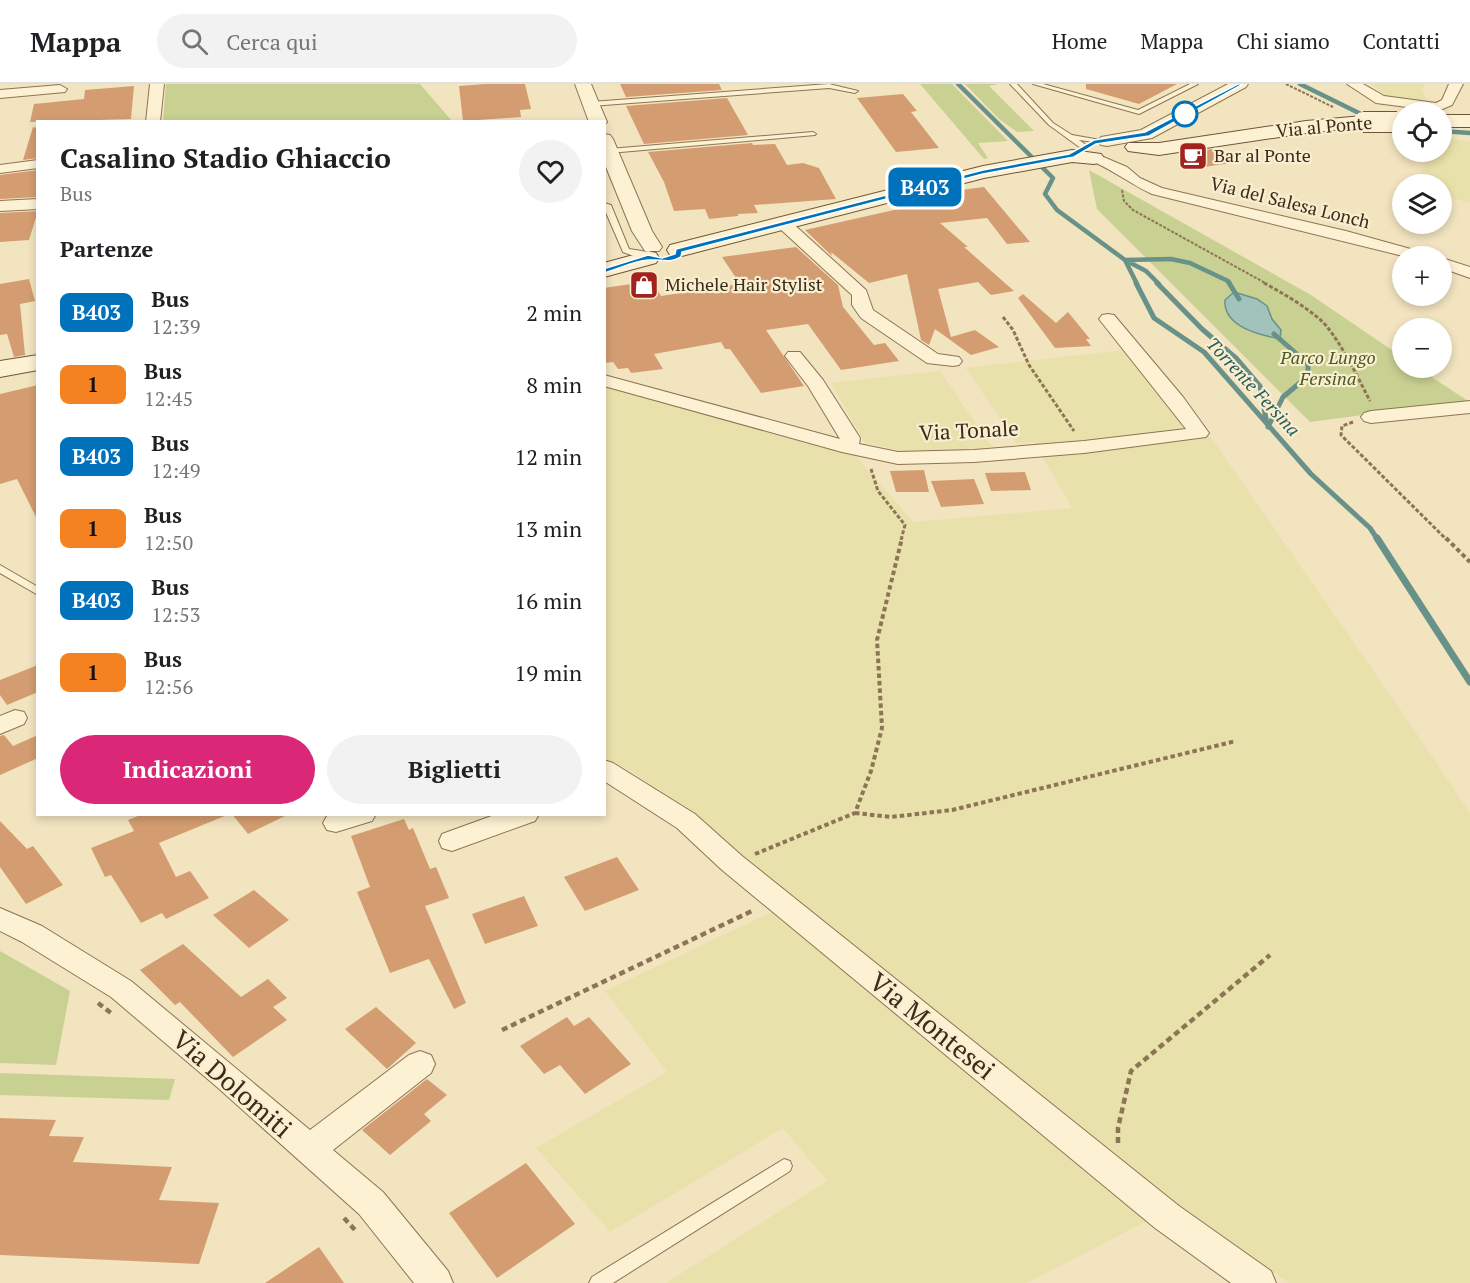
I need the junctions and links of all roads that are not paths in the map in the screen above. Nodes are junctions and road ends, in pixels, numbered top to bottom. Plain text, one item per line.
1 (158, 84) edge
2 (583, 84) edge
3 (1013, 84) edge
4 (1036, 84) edge
5 (1195, 84) edge
6 (1239, 84) edge
7 (1354, 84) edge
8 (1456, 84) edge
9 (60, 89) dead end
10 (855, 91) dead end
11 (0, 94) edge
12 (591, 104) junction
13 (153, 120) edge
14 (597, 120) edge
15 (1452, 121) edge
16 (1470, 121) edge
17 (1392, 122) edge
18 (813, 134) dead end
19 (607, 145) edge
20 (1089, 148) junction
21 (1131, 157) junction
22 (36, 164) edge
23 (0, 169) edge
24 (36, 204) edge
25 (607, 205) dead end
26 (0, 206) edge
27 (783, 223) junction
28 (1392, 249) edge
29 (648, 253) junction
30 (1452, 267) edge
31 (606, 269) edge
32 (1470, 273) edge
33 (1108, 319) dead end
34 (794, 356) dead end
35 (953, 361) dead end
36 (36, 362) edge
37 (0, 369) edge
38 (606, 381) edge
39 (1470, 407) edge
40 (1371, 417) road end
41 (849, 447) junction
42 (0, 568) edge
43 (36, 591) edge
44 (611, 779) edge
45 (357, 816) edge
46 (521, 816) edge
47 (336, 823) dead end
48 (452, 841) dead end
49 (0, 919) edge
50 (420, 1064) dead end
51 (308, 1150) junction
52 (784, 1166) dead end
53 (436, 1283) edge
54 (598, 1283) edge
55 (1259, 1283) edge

1 - 13 street
2 - 12 street
3 - 20 lane
4 - 5 lane
6 - 21 street
7 - 8 street
9 - 11 street
10 - 12 lane
12 - 14 street
15 - 16 main road
17 - 21 main road, Via al Ponte, bridge
18 - 19 lane
19 - 29 street
20 - 21 main road, Via al Ponte
20 - 27 main road
21 - 28 street, Via del Salesa Lonch
22 - 23 street
24 - 26 street
25 - 29 lane
27 - 29 main road
27 - 35 street
29 - 31 main road
30 - 32 street
33 - 41 street, Via Tonale
34 - 41 street
36 - 37 main road
38 - 41 street, Via Tonale
39 - 40 street
42 - 43 lane
44 - 55 street, Via Montesei
45 - 47 street
46 - 48 street
49 - 51 street, Via Dolomiti
50 - 51 street
51 - 53 street, Via Dolomiti
52 - 54 lane

